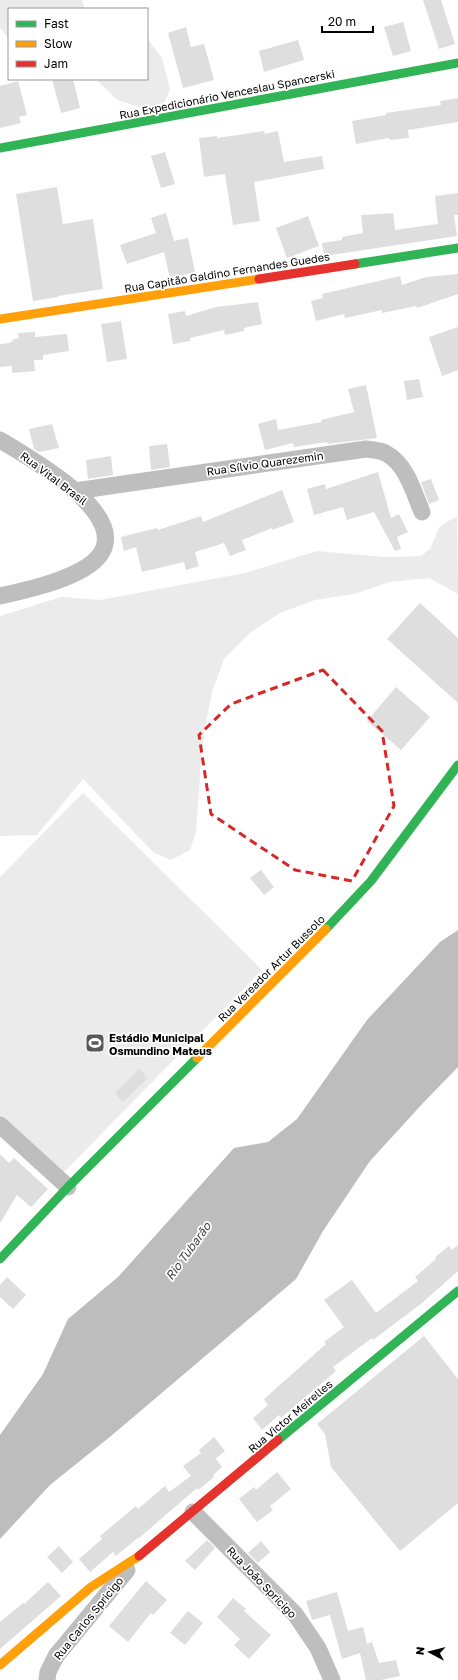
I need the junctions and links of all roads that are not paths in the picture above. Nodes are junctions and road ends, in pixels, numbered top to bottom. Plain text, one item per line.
1 (458, 63) edge
2 (0, 148) edge
3 (458, 248) edge
4 (0, 319) edge
5 (0, 440) edge
6 (75, 491) junction
7 (422, 512) dead end
8 (0, 596) edge
9 (458, 765) edge
10 (0, 1125) edge
11 (68, 1187) junction
12 (0, 1259) edge
13 (458, 1291) edge
14 (193, 1512) junction
15 (136, 1559) junction
16 (0, 1665) edge
17 (47, 1680) edge
18 (332, 1680) edge

1 - 2 street, Rua Expedicionário Venceslau Spancerski
3 - 4 street, Rua Capitão Galdino Fernandes Guedes
5 - 6 street, Rua Vital Brasil
6 - 7 street, Rua Sílvio Quarezemin
6 - 8 street, Rua Vital Brasil
9 - 11 street, Rua Vereador Artur Bussolo
10 - 11 street
11 - 12 street, Rua Vereador Artur Bussolo
13 - 14 street, Rua Victor Meirelles
14 - 15 street, Rua Victor Meirelles
14 - 18 street, Rua João Spricigo
15 - 16 street, Rua Victor Meirelles
15 - 17 street, Rua Carlos Spricigo

